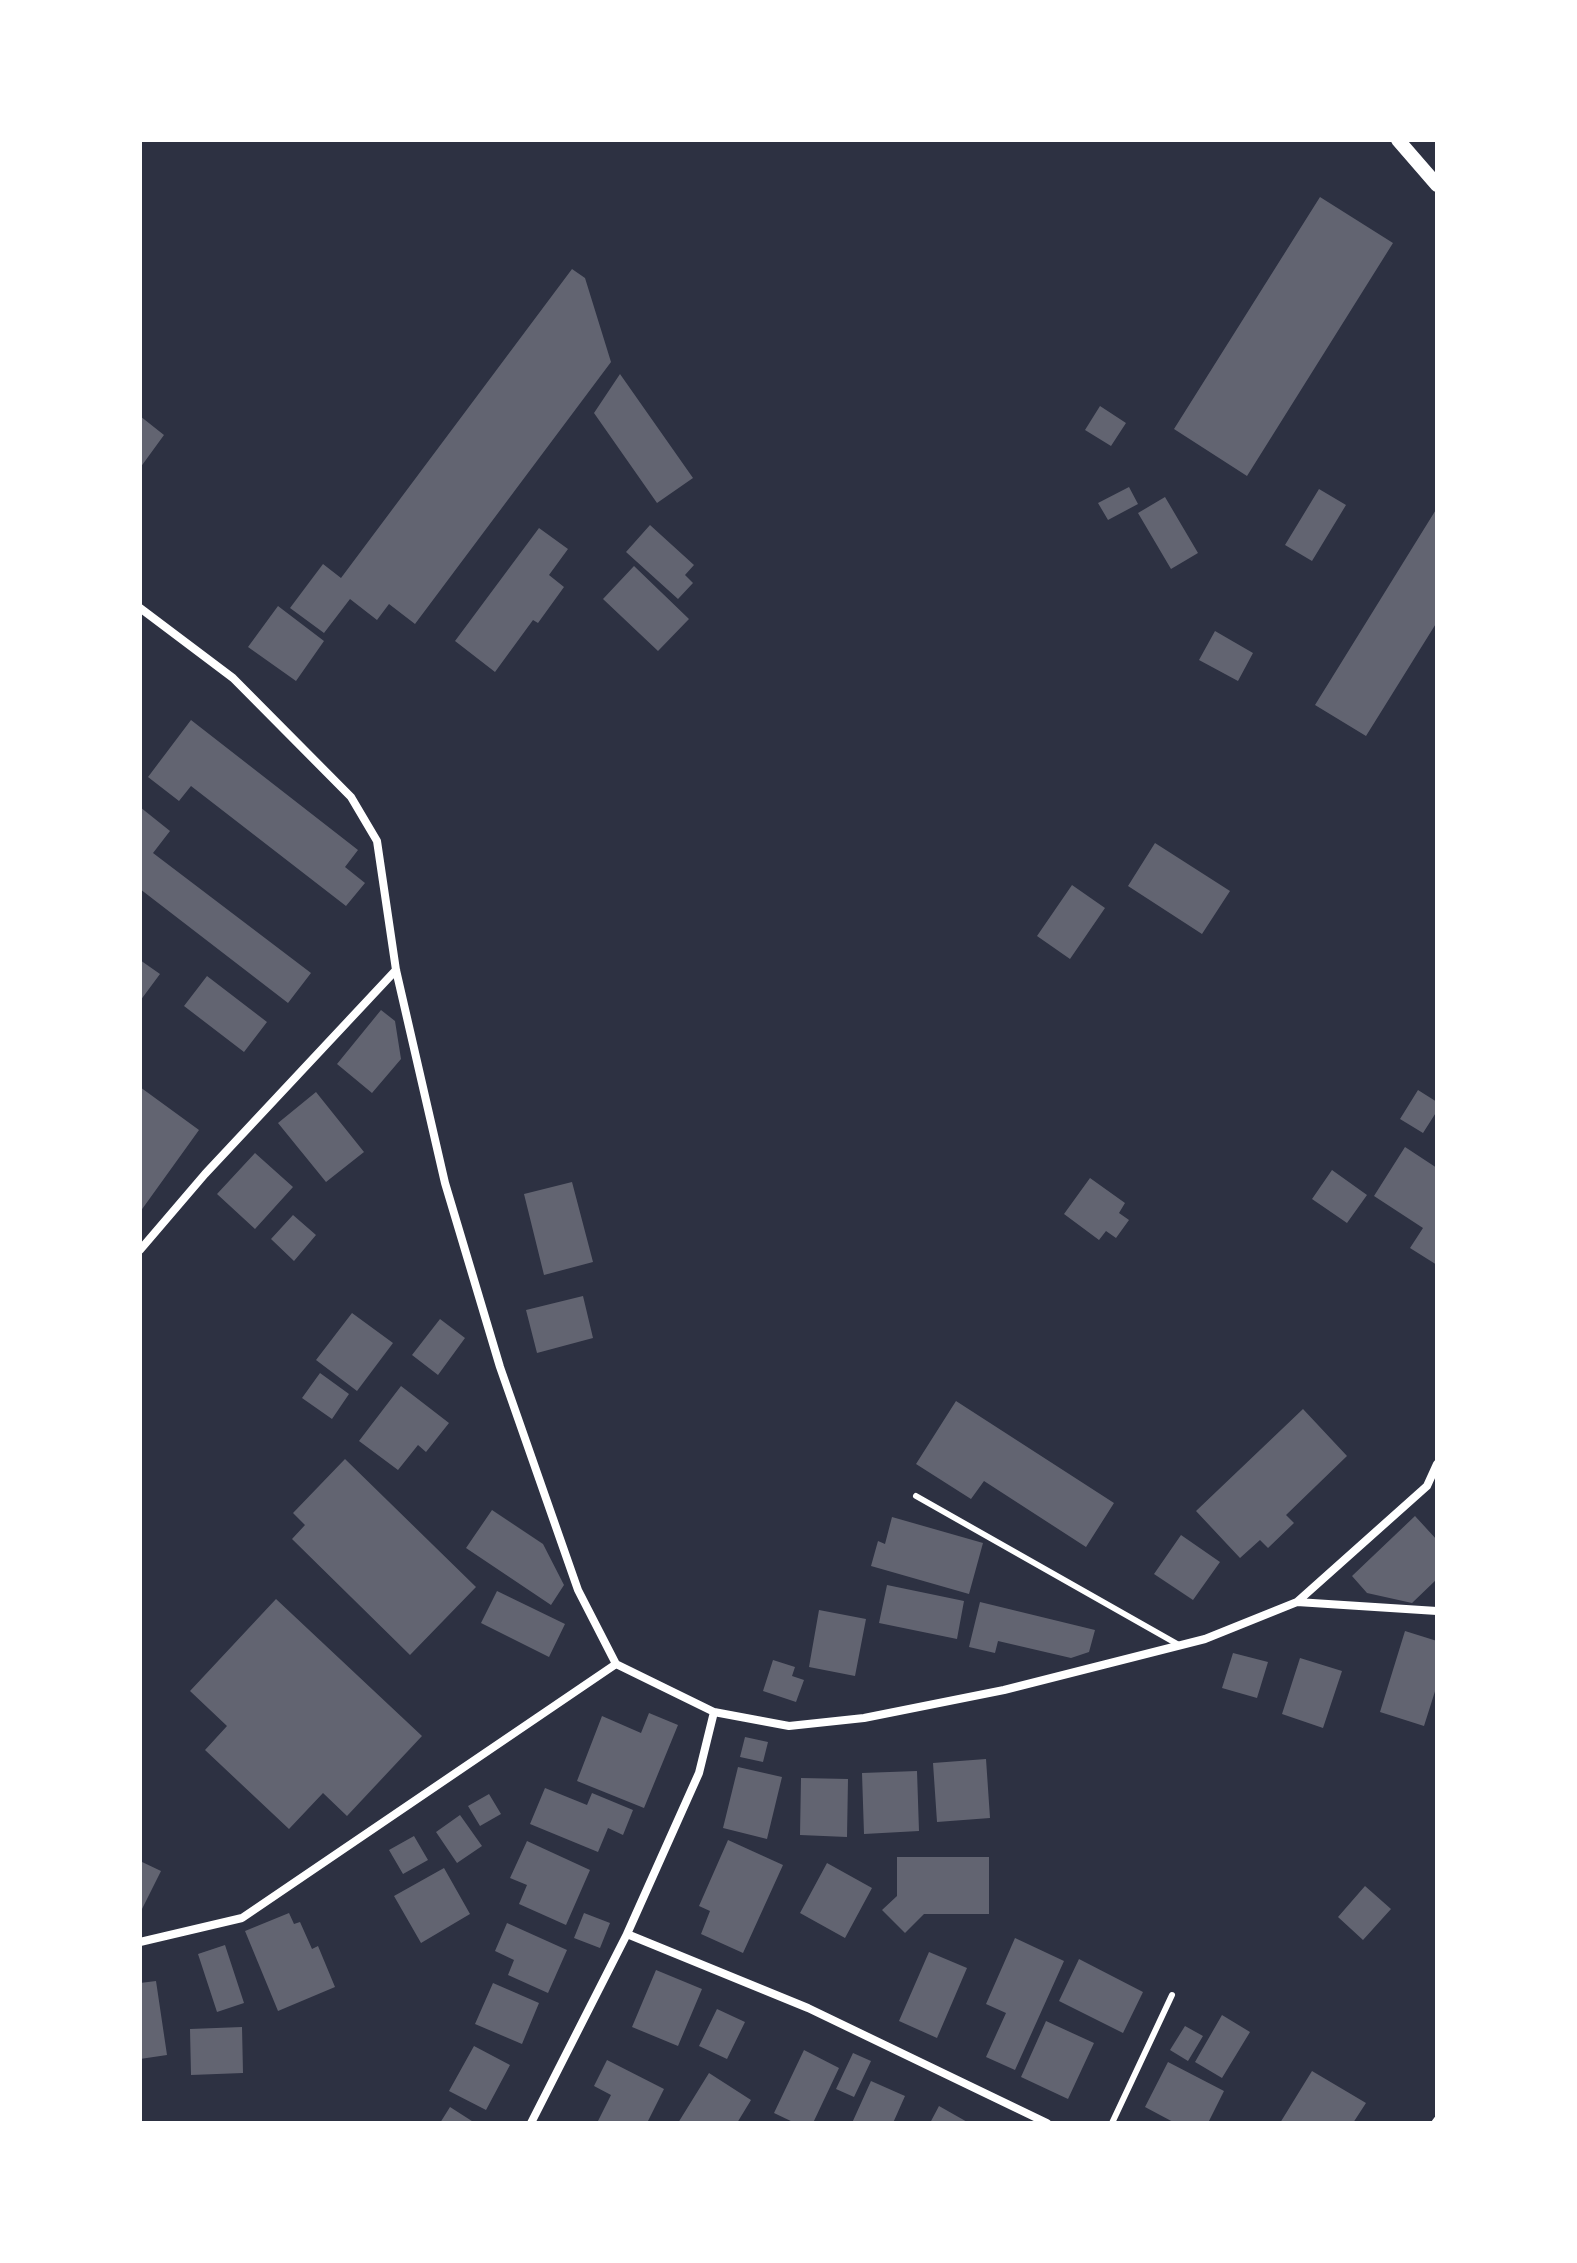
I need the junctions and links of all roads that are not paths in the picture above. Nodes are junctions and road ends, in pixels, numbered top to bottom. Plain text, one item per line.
1 (1398, 140) edge
2 (1437, 185) edge
3 (140, 608) edge
4 (396, 970) junction
5 (140, 1250) edge
6 (1437, 1464) edge
7 (916, 1496) dead end
8 (1297, 1602) junction
9 (1437, 1611) edge
10 (1179, 1645) junction
11 (616, 1664) junction
12 (714, 1712) junction
13 (627, 1934) junction
14 (140, 1942) edge
15 (1172, 1995) dead end
16 (531, 2123) edge
17 (1047, 2123) edge
18 (1112, 2123) edge

1 - 2 street
3 - 4 street
4 - 5 street
4 - 11 street
6 - 8 street
7 - 10 lane
8 - 9 street
8 - 10 street
10 - 12 street
11 - 12 street
11 - 14 street
12 - 13 street
13 - 16 street
13 - 17 street
15 - 18 lane

